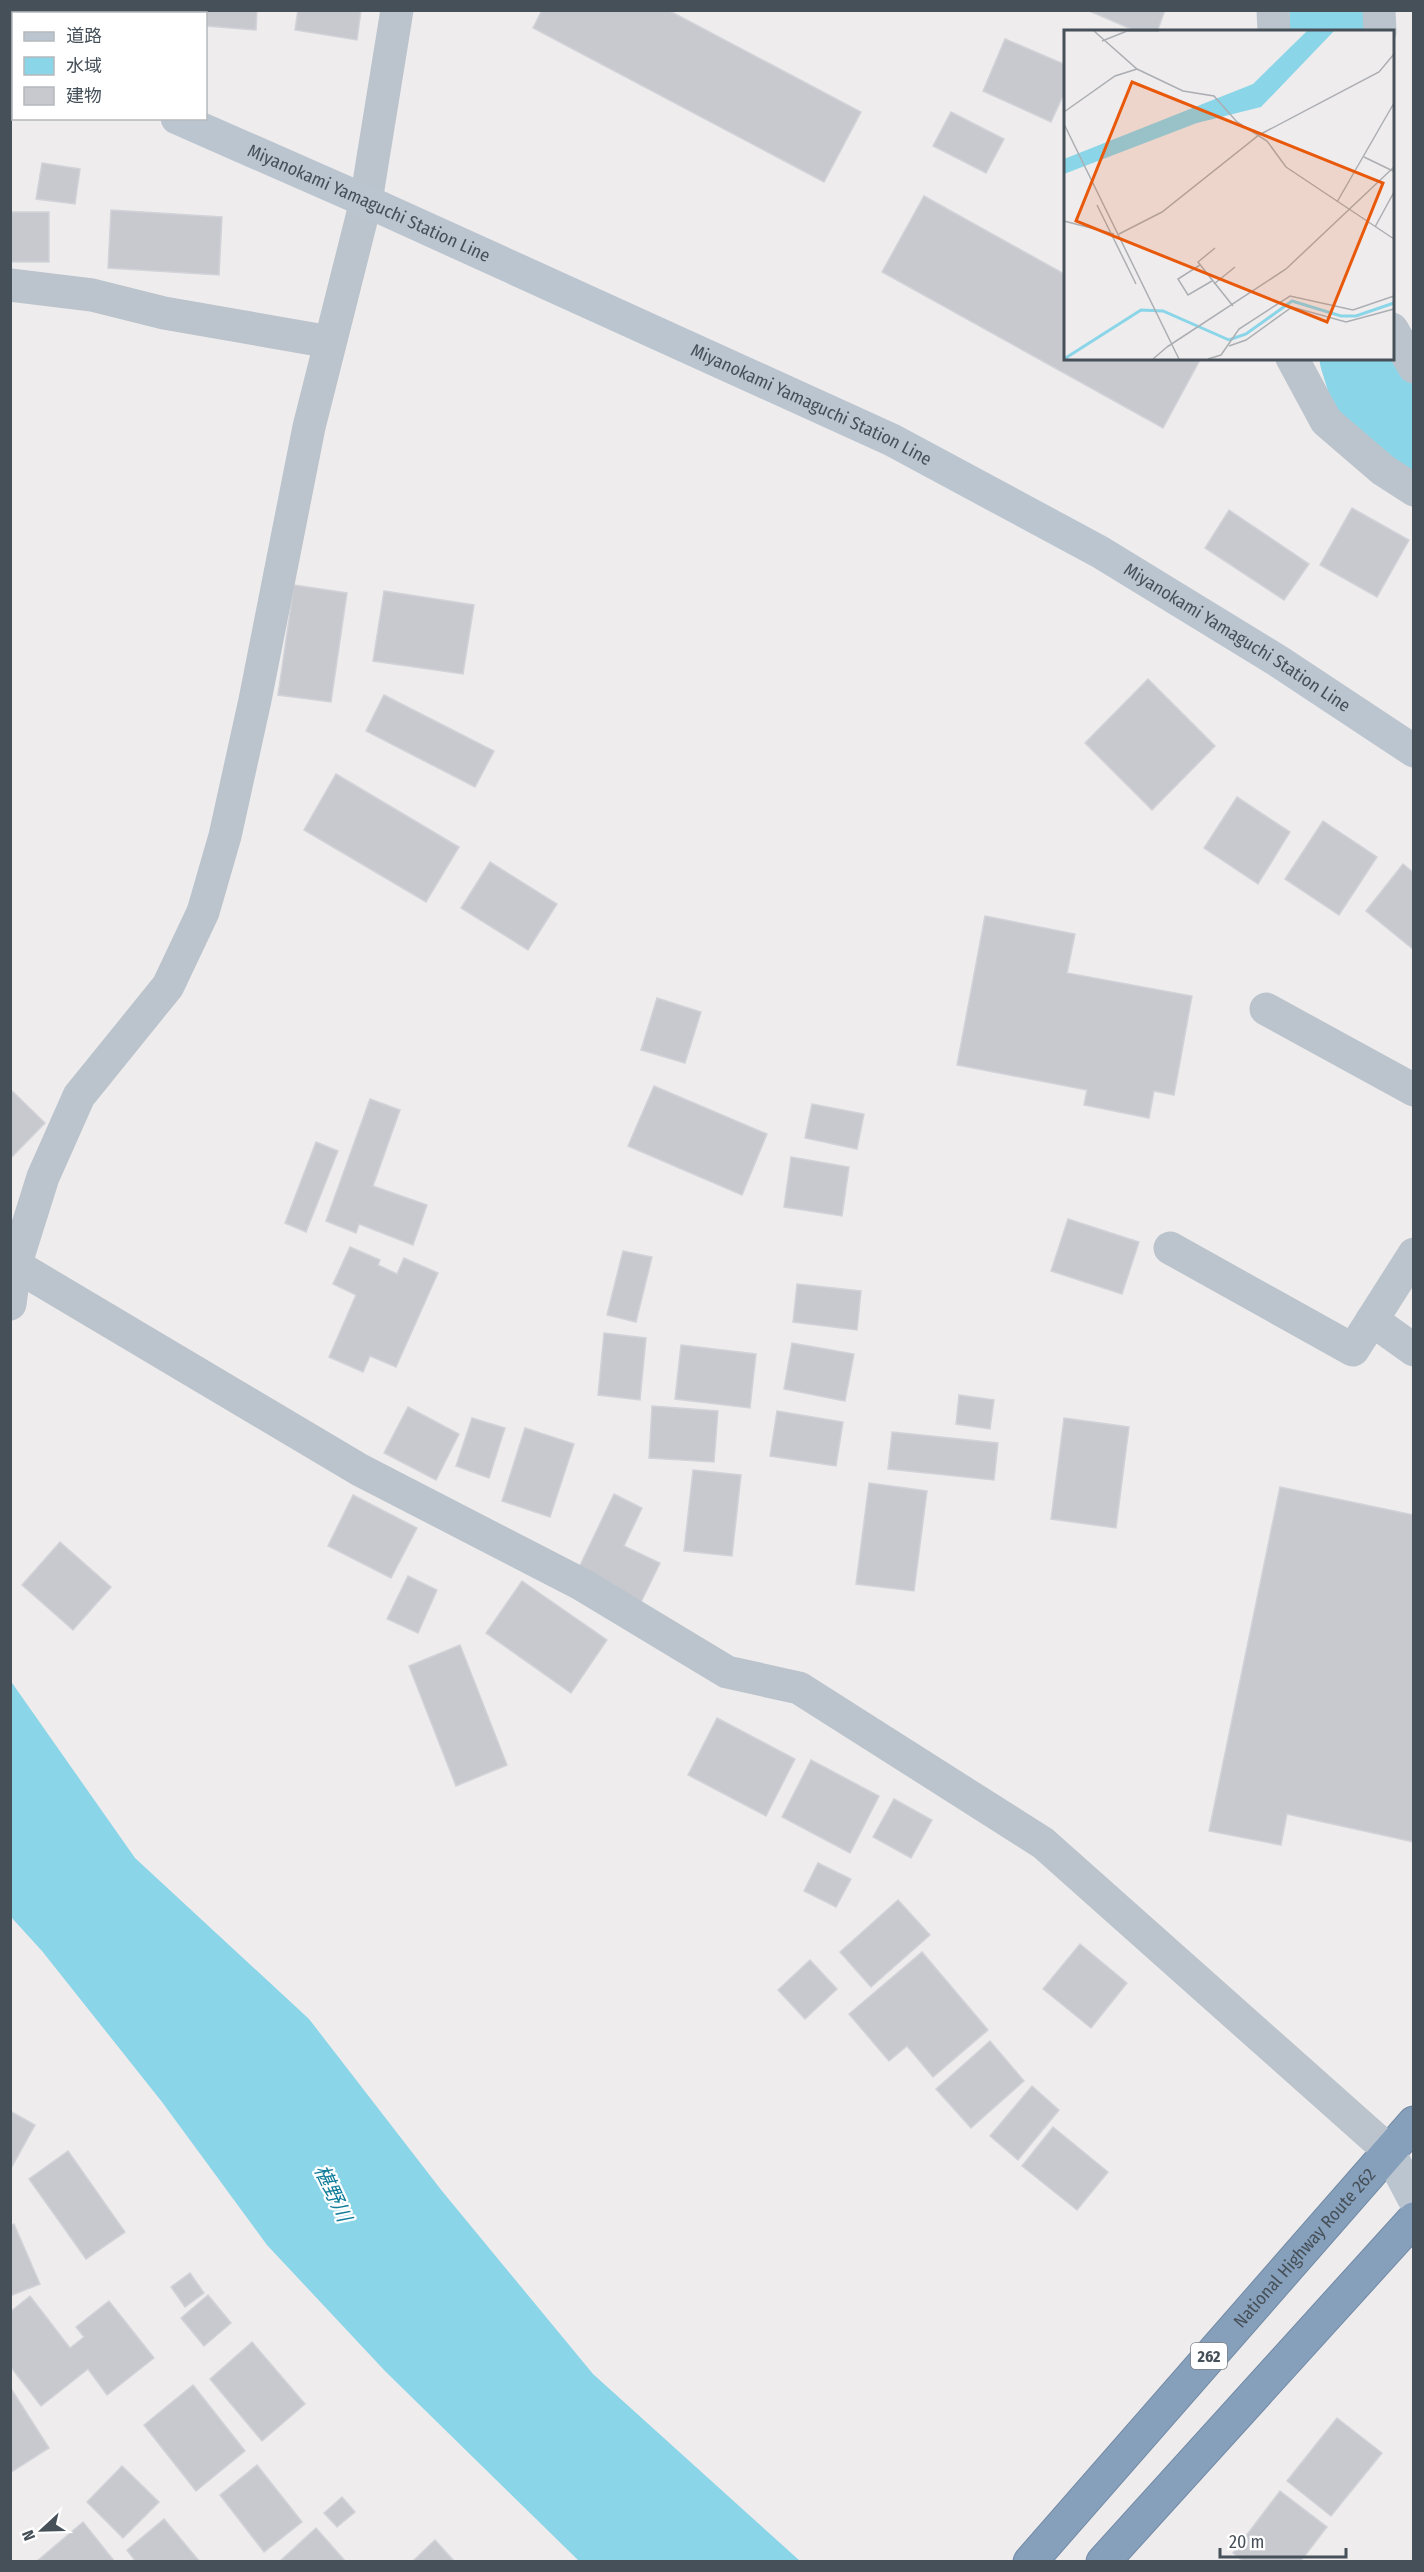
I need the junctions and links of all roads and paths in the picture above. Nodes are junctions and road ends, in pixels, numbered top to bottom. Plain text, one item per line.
1 (397, 10) edge
2 (1273, 10) edge
3 (1379, 10) edge
4 (1274, 30) edge
5 (1380, 30) edge
6 (182, 120) edge
7 (366, 201) junction
8 (10, 285) edge
9 (1394, 333) edge
10 (330, 342) junction
11 (1293, 360) edge
12 (1413, 367) edge
13 (1413, 490) edge
14 (1413, 751) edge
15 (1266, 1009) dead end
16 (1413, 1090) edge
17 (1170, 1248) dead end
18 (1413, 1254) edge
19 (13, 1264) edge
20 (10, 1304) edge
21 (1372, 1320) junction
22 (1413, 1350) edge
23 (1413, 2123) edge
24 (1388, 2150) junction
25 (1413, 2199) edge
26 (1413, 2219) edge
27 (1030, 2562) edge
28 (1103, 2562) edge

1 - 7 street
2 - 4 street
3 - 5 street
6 - 7 main road, Miyanokami Yamaguchi Station Line
7 - 10 street
7 - 14 main road, Miyanokami Yamaguchi Station Line
8 - 10 street
9 - 12 street
10 - 19 street
11 - 13 street
15 - 16 street
17 - 21 street
18 - 21 street
19 - 20 street
19 - 24 street
21 - 22 street
23 - 24 highway, National Highway Route 262 / 262
24 - 25 main road
24 - 27 highway, National Highway Route 262 / 262
26 - 28 highway

